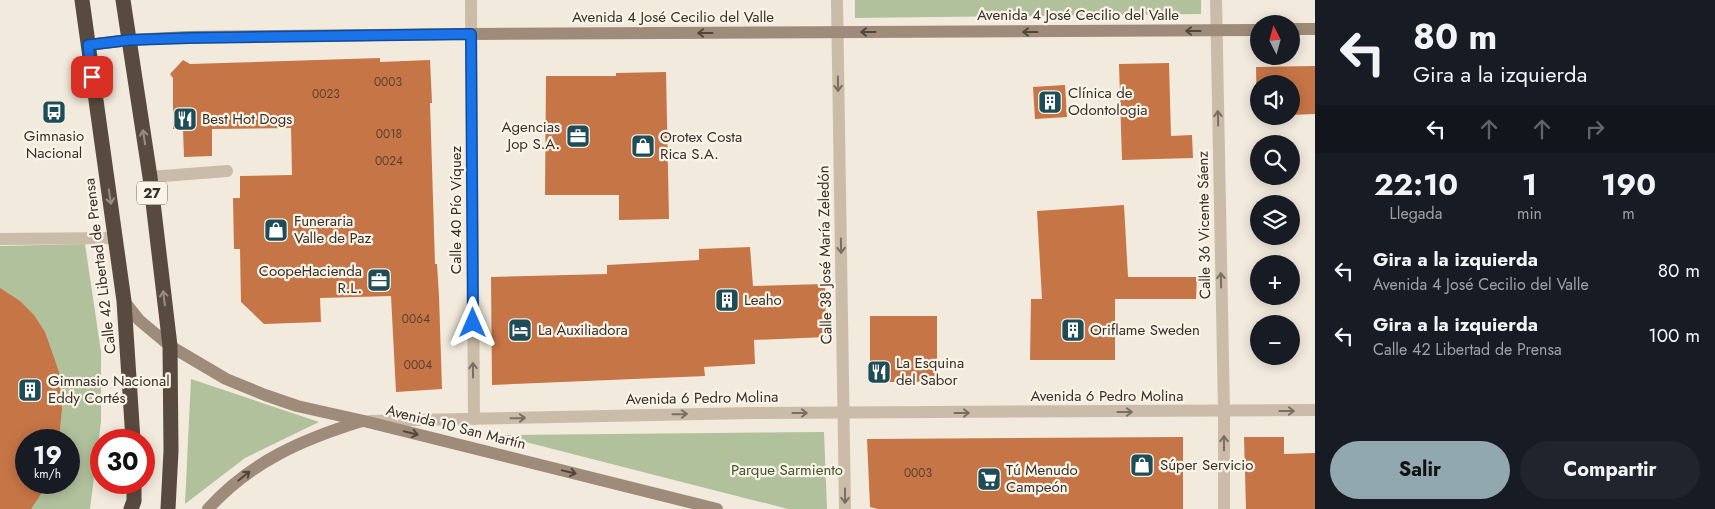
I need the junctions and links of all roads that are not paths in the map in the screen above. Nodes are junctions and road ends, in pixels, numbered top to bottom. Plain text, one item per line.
1 (82, 0) edge
2 (123, 0) edge
3 (471, 0) edge
4 (837, 0) edge
5 (1216, 0) edge
6 (1300, 29) edge
7 (1315, 29) edge
8 (1250, 30) edge
9 (1217, 31) junction
10 (837, 33) junction
11 (471, 34) junction
12 (129, 40) junction
13 (88, 45) junction
14 (227, 171) dead end
15 (150, 177) junction
16 (116, 238) junction
17 (0, 239) edge
18 (124, 301) junction
19 (170, 346) junction
20 (1315, 410) edge
21 (1224, 411) junction
22 (844, 413) junction
23 (474, 419) junction
24 (364, 421) junction
25 (132, 429) edge
26 (168, 509) edge
27 (208, 509) edge
28 (717, 509) edge
29 (845, 509) edge
30 (1224, 509) edge

1 - 13 highway, Calle 42 Libertad de Prensa
2 - 12 highway, 27
3 - 11 street, Calle 40 Pío Víquez
4 - 10 street, Calle 38 José María Zeledón
5 - 9 street, Calle 36 Vicente Sáenz
6 - 7 street
8 - 9 street, Avenida 4 José Cecilio del Valle
9 -> 10 street, Avenida 4 José Cecilio del Valle
21 -> 9 street, Calle 36 Vicente Sáenz
10 -> 11 street, Avenida 4 José Cecilio del Valle
10 -> 22 street, Calle 38 José María Zeledón
11 - 12 street, Avenida 4 José Cecilio del Valle
23 -> 11 street, Calle 40 Pío Víquez
12 - 13 street, Avenida 4 José Cecilio del Valle
15 -> 12 highway, 27
13 -> 16 highway, Calle 42 Libertad de Prensa
14 - 15 street
19 -> 15 highway, 27
16 - 17 street
16 - 18 highway, Calle 42 Libertad de Prensa
18 - 19 street, Avenida 6 Pedro Molina
18 - 25 highway, Calle 42 Libertad de Prensa
19 - 24 street, Avenida 6 Pedro Molina
19 - 26 highway, 27
21 -> 20 street, Avenida 6 Pedro Molina
22 -> 21 street, Avenida 6 Pedro Molina
30 -> 21 street, Calle 36 Vicente Sáenz
23 -> 22 street, Avenida 6 Pedro Molina
22 -> 29 street, Calle 38 José María Zeledón
23 - 24 street, Avenida 6 Pedro Molina
27 -> 24 street, Avenida 10 San Martín
24 -> 28 street, Avenida 10 San Martín

